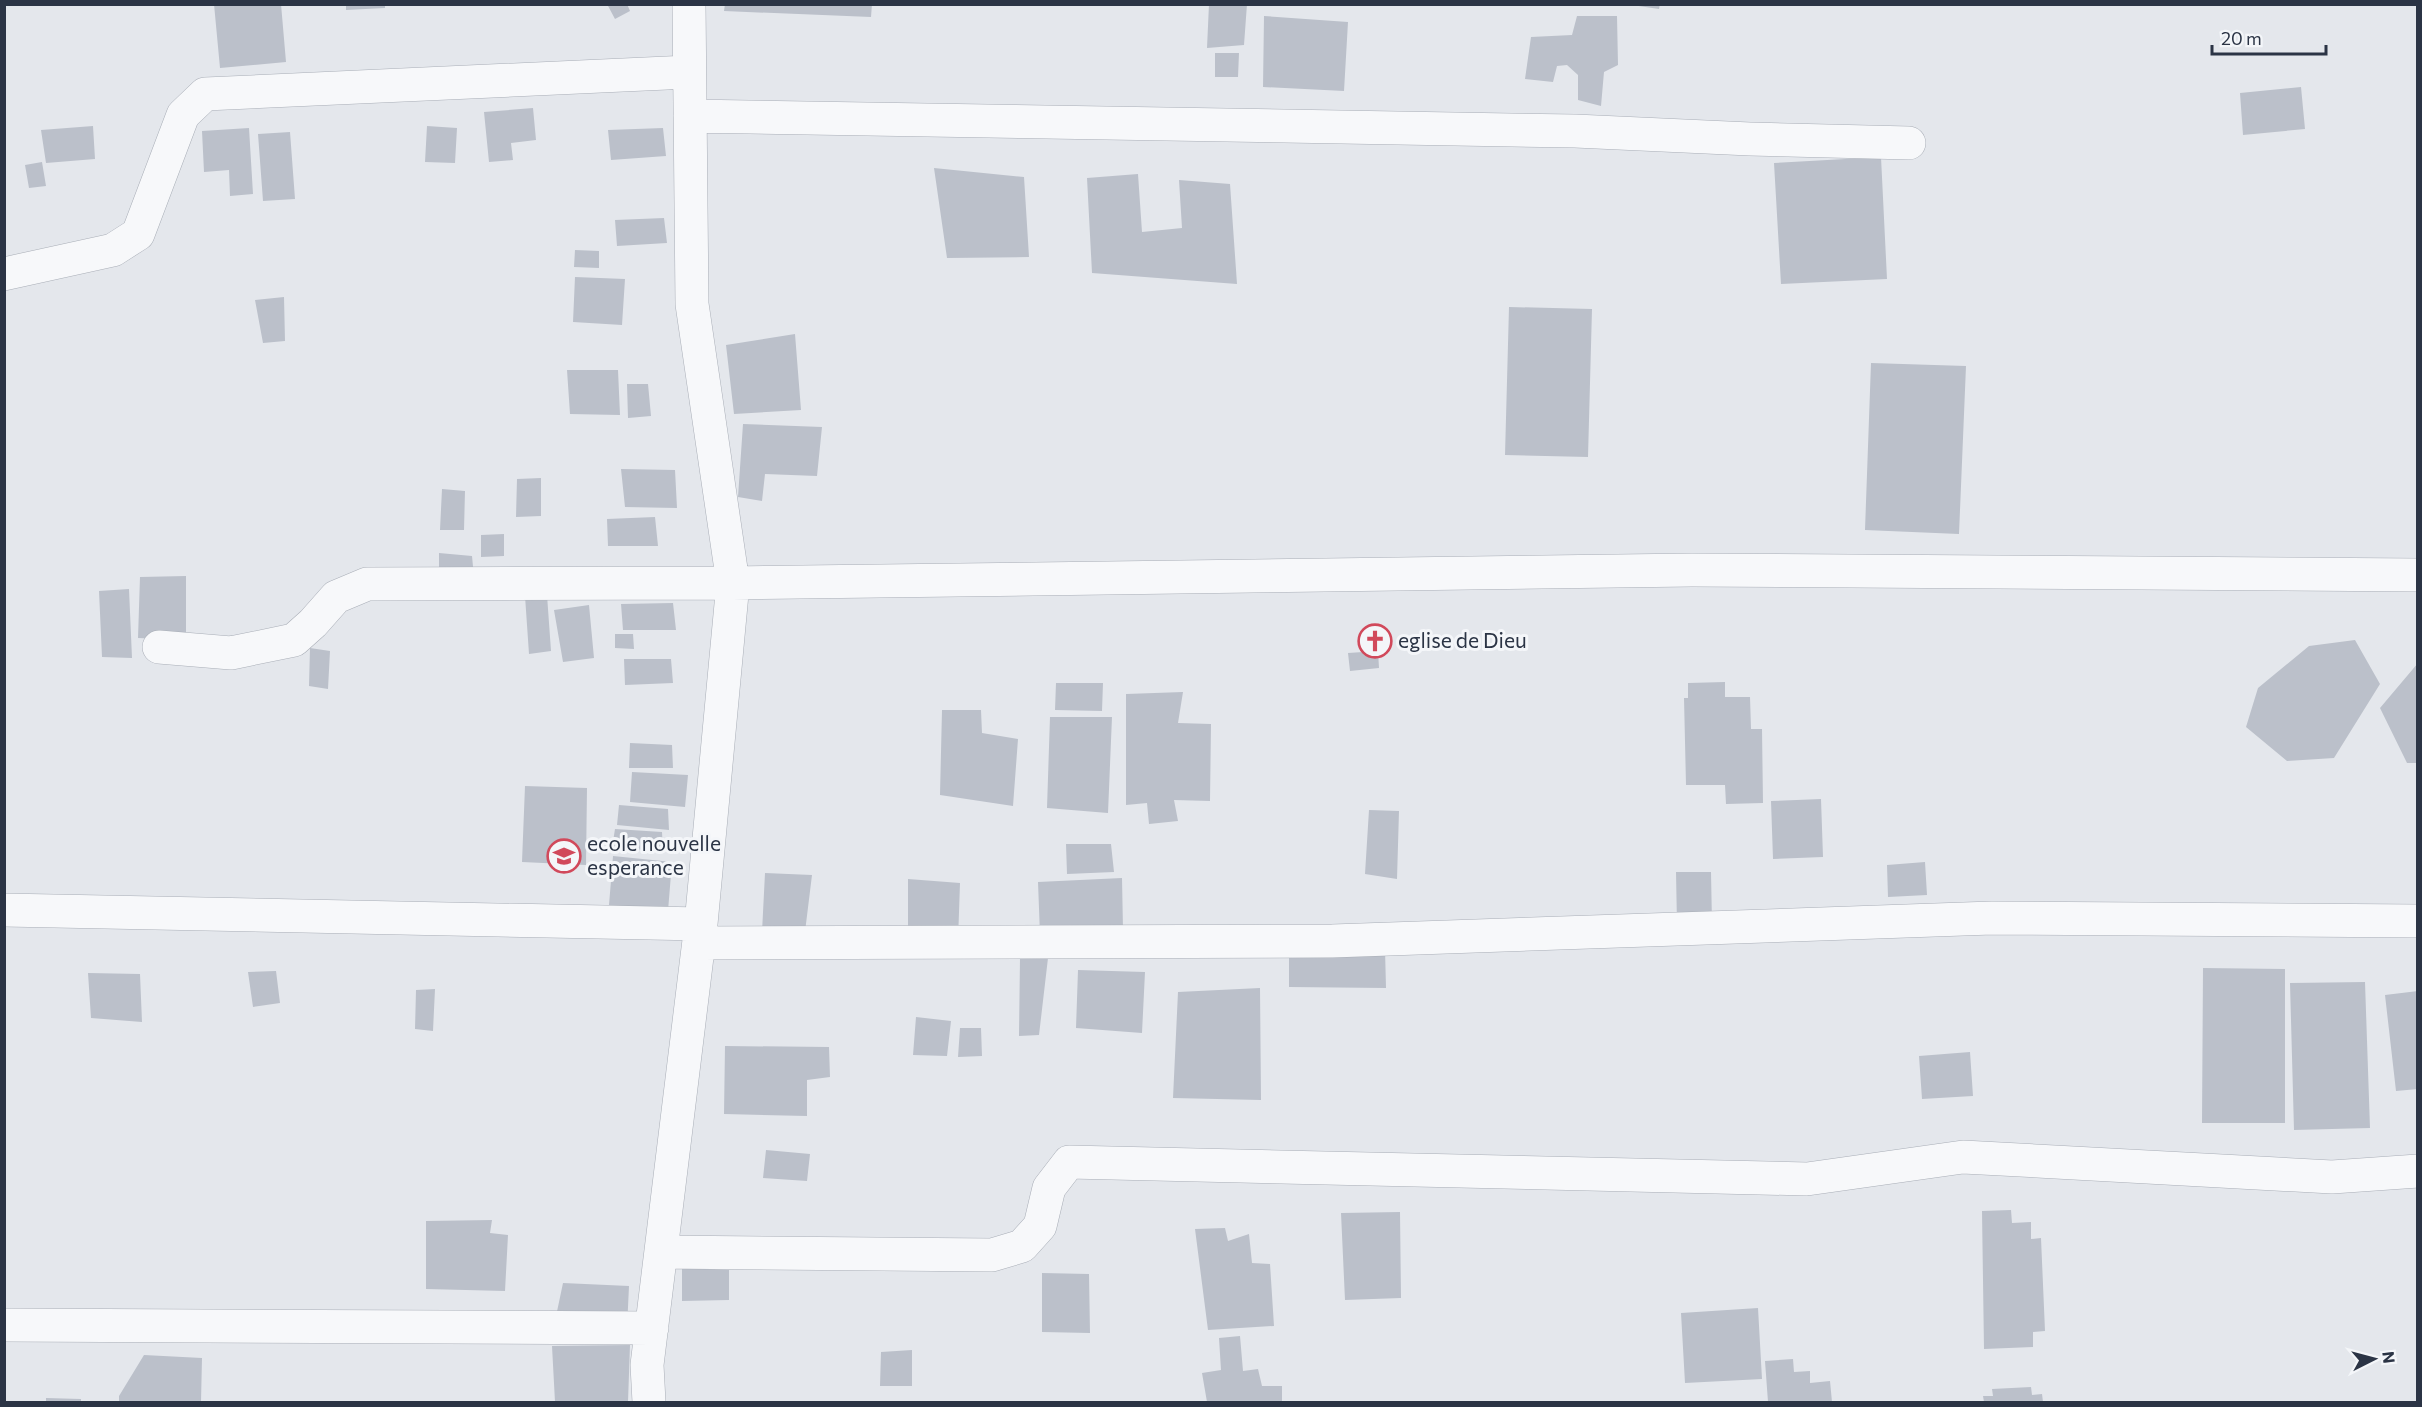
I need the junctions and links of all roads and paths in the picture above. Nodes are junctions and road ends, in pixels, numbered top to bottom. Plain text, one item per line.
1 (689, 4) edge
2 (689, 72) junction
3 (690, 116) junction
4 (1909, 142) dead end
5 (4, 274) edge
6 (2418, 575) edge
7 (733, 584) junction
8 (159, 647) dead end
9 (4, 909) edge
10 (2418, 921) edge
11 (700, 933) junction
12 (2418, 1171) edge
13 (661, 1252) junction
14 (4, 1325) edge
15 (652, 1328) junction
16 (649, 1402) edge

1 - 2 street
2 - 3 street
2 - 5 street
3 - 4 street
3 - 7 street
6 - 7 street
7 - 8 street
7 - 11 street
9 - 11 street
10 - 11 street
11 - 13 street
12 - 13 street
13 - 15 street
14 - 15 street
15 - 16 street

